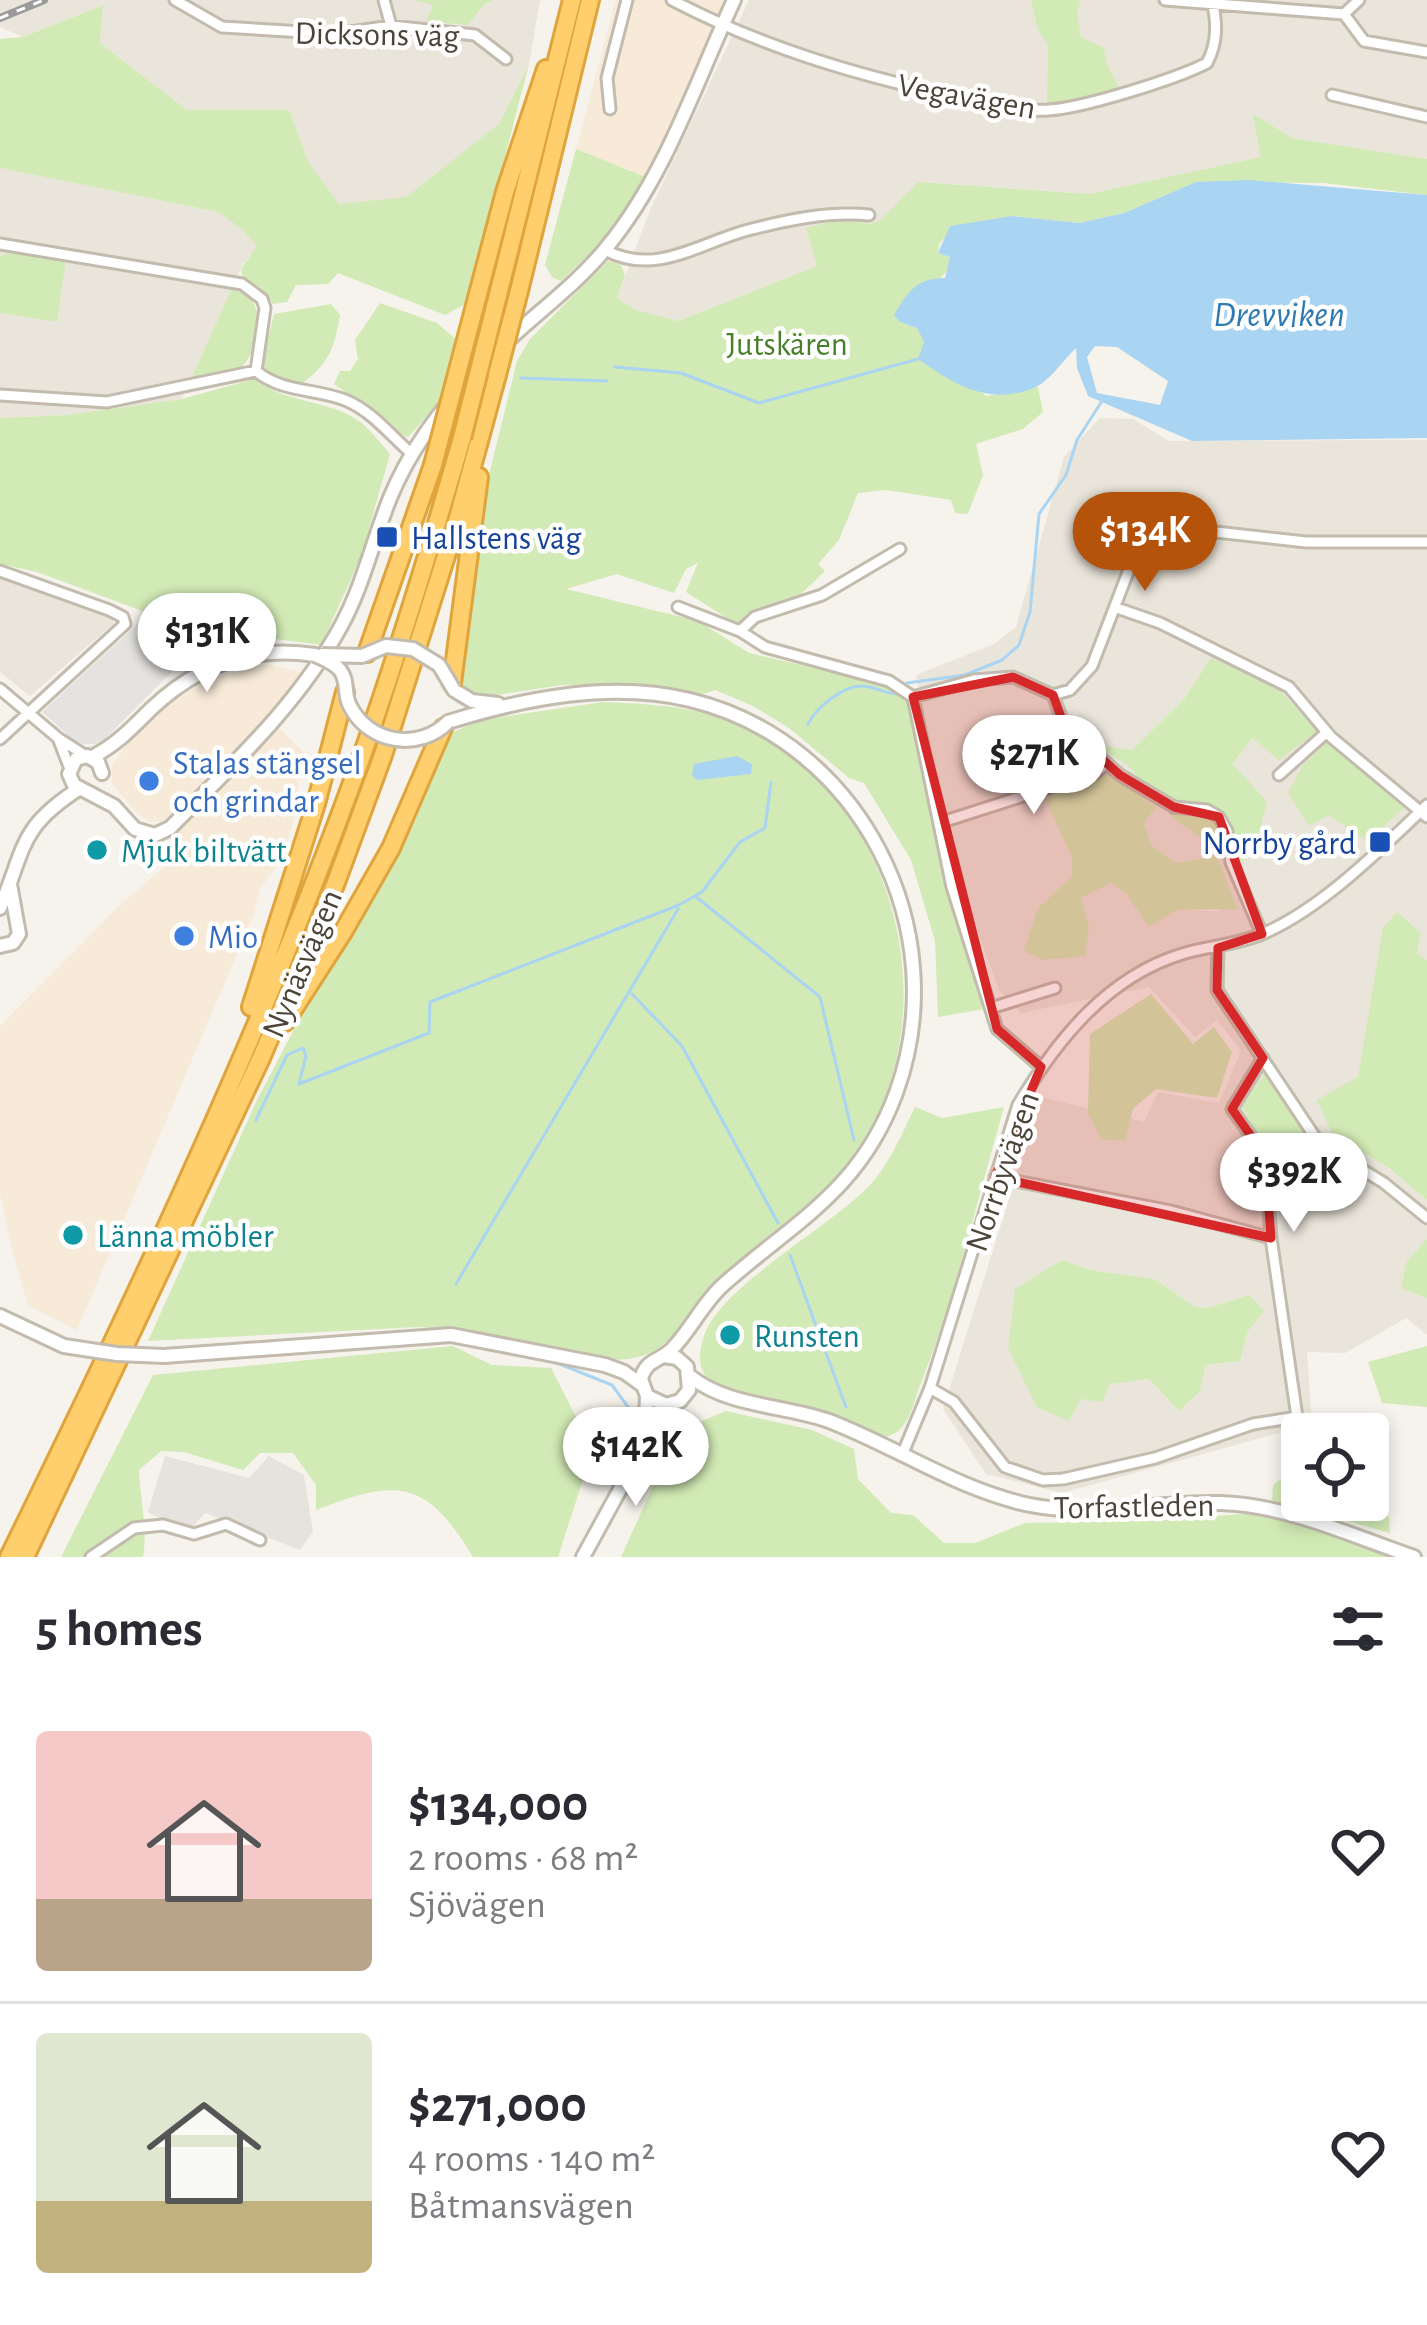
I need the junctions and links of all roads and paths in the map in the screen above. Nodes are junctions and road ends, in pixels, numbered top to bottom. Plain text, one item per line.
1 (175, 0) edge
2 (385, 0) edge
3 (590, 0) edge
4 (627, 0) edge
5 (672, 0) edge
6 (734, 0) edge
7 (1166, 0) edge
8 (1359, 0) edge
9 (1212, 1) edge
10 (570, 6) edge
11 (1344, 14) junction
12 (391, 26) junction
13 (722, 26) junction
14 (1427, 52) edge
15 (506, 59) dead end
16 (1332, 95) dead end
17 (610, 110) dead end
18 (1427, 117) edge
19 (868, 214) dead end
20 (0, 244) edge
21 (605, 250) junction
22 (256, 371) junction
23 (0, 394) edge
24 (486, 427) junction
25 (412, 454) junction
26 (1427, 542) edge
27 (900, 549) dead end
28 (0, 572) edge
29 (678, 607) dead end
30 (1117, 608) junction
31 (740, 631) junction
32 (365, 654) junction
33 (315, 655) junction
34 (453, 686) junction
35 (346, 687) junction
36 (0, 689) edge
37 (1053, 694) junction
38 (914, 697) junction
39 (502, 705) junction
40 (29, 714) junction
41 (446, 725) junction
42 (1327, 732) junction
43 (58, 738) junction
44 (0, 739) edge
45 (121, 740) junction
46 (89, 757) junction
47 (1106, 764) junction
48 (69, 771) junction
49 (102, 775) junction
50 (1280, 775) dead end
51 (83, 789) junction
52 (52, 806) junction
53 (114, 806) junction
54 (1425, 811) edge
55 (939, 823) junction
56 (10, 883) junction
57 (0, 911) edge
58 (16, 920) junction
59 (1262, 934) junction
60 (4, 946) edge
61 (1218, 947) junction
62 (0, 962) edge
63 (1054, 988) dead end
64 (991, 1008) junction
65 (261, 1058) junction
66 (1263, 1058) junction
67 (1040, 1067) junction
68 (218, 1110) junction
69 (995, 1177) junction
70 (1427, 1218) edge
71 (1271, 1238) junction
72 (0, 1316) edge
73 (695, 1317) junction
74 (658, 1358) junction
75 (605, 1365) junction
76 (689, 1372) junction
77 (930, 1388) junction
78 (644, 1390) junction
79 (723, 1394) junction
80 (686, 1396) junction
81 (666, 1405) junction
82 (645, 1440) junction
83 (902, 1455) junction
84 (260, 1540) dead end
85 (9, 1557) edge
86 (25, 1557) edge
87 (91, 1557) edge
88 (583, 1557) edge
89 (1414, 1557) edge

1 - 12 street, Dicksons väg
2 - 12 street
3 - 24 highway, Nynäsvägen, bridge
4 - 17 street
5 - 13 street, Vegavägen
6 - 13 street
7 - 9 street
8 - 11 street
9 - 11 street
9 - 13 street, Vegavägen
10 - 32 highway, bridge
10 - 68 highway, Nynäsvägen, bridge
11 - 14 street
12 - 15 street, Dicksons väg
13 - 21 street
16 - 18 street
19 - 21 street
20 - 22 street
21 - 25 street
22 - 23 street
22 - 25 street
24 - 34 highway
24 - 65 highway, Nynäsvägen
25 - 53 street
26 - 30 street
27 - 31 street
28 - 40 street
29 - 31 street
30 - 37 street
30 - 42 street
31 - 38 street
32 - 33 street, bridge
32 - 34 street, bridge
32 - 35 street, bridge
33 - 35 street, bridge
33 - 45 street
34 - 39 street
34 - 41 street, bridge
35 - 41 street, bridge
35 - 68 highway
36 - 40 street
37 - 38 street
37 - 47 street
38 - 55 street
39 - 41 street
39 - 73 street
40 - 43 street
40 - 44 street
41 - 65 highway
42 - 50 street
42 - 54 street
43 - 46 street
43 - 48 street
45 - 46 street
45 - 49 street
46 - 48 street
46 - 49 street
47 - 55 street
47 - 59 street
48 - 51 street
48 - 52 street
49 - 51 street
49 - 53 street
51 - 52 street
51 - 53 street
52 - 56 street
54 - 59 street, Norrbyvägen
55 - 64 street
56 - 57 street
56 - 58 street
57 - 58 street
58 - 60 street
59 - 61 street, Norrbyvägen
60 - 62 street
61 - 66 street
61 - 67 street, Norrbyvägen
63 - 64 street
64 - 67 street
65 - 86 highway, Nynäsvägen
66 - 70 street
66 - 71 street
67 - 69 street, Norrbyvägen
68 - 85 highway, Nynäsvägen
69 - 71 street
69 - 77 street, Norrbyvägen
71 - 77 street
72 - 75 street, bridge
73 - 74 street
73 - 76 street
74 - 75 street
74 - 76 street
74 - 78 street
75 - 78 street
76 - 79 street, Torfastleden
76 - 80 street
77 - 83 street, Norrbyvägen
78 - 81 street
78 - 82 street
79 - 80 street, Torfastleden
79 - 83 street, Torfastleden
80 - 81 street
81 - 82 street
82 - 88 street
83 - 89 street, Torfastleden
84 - 87 street

